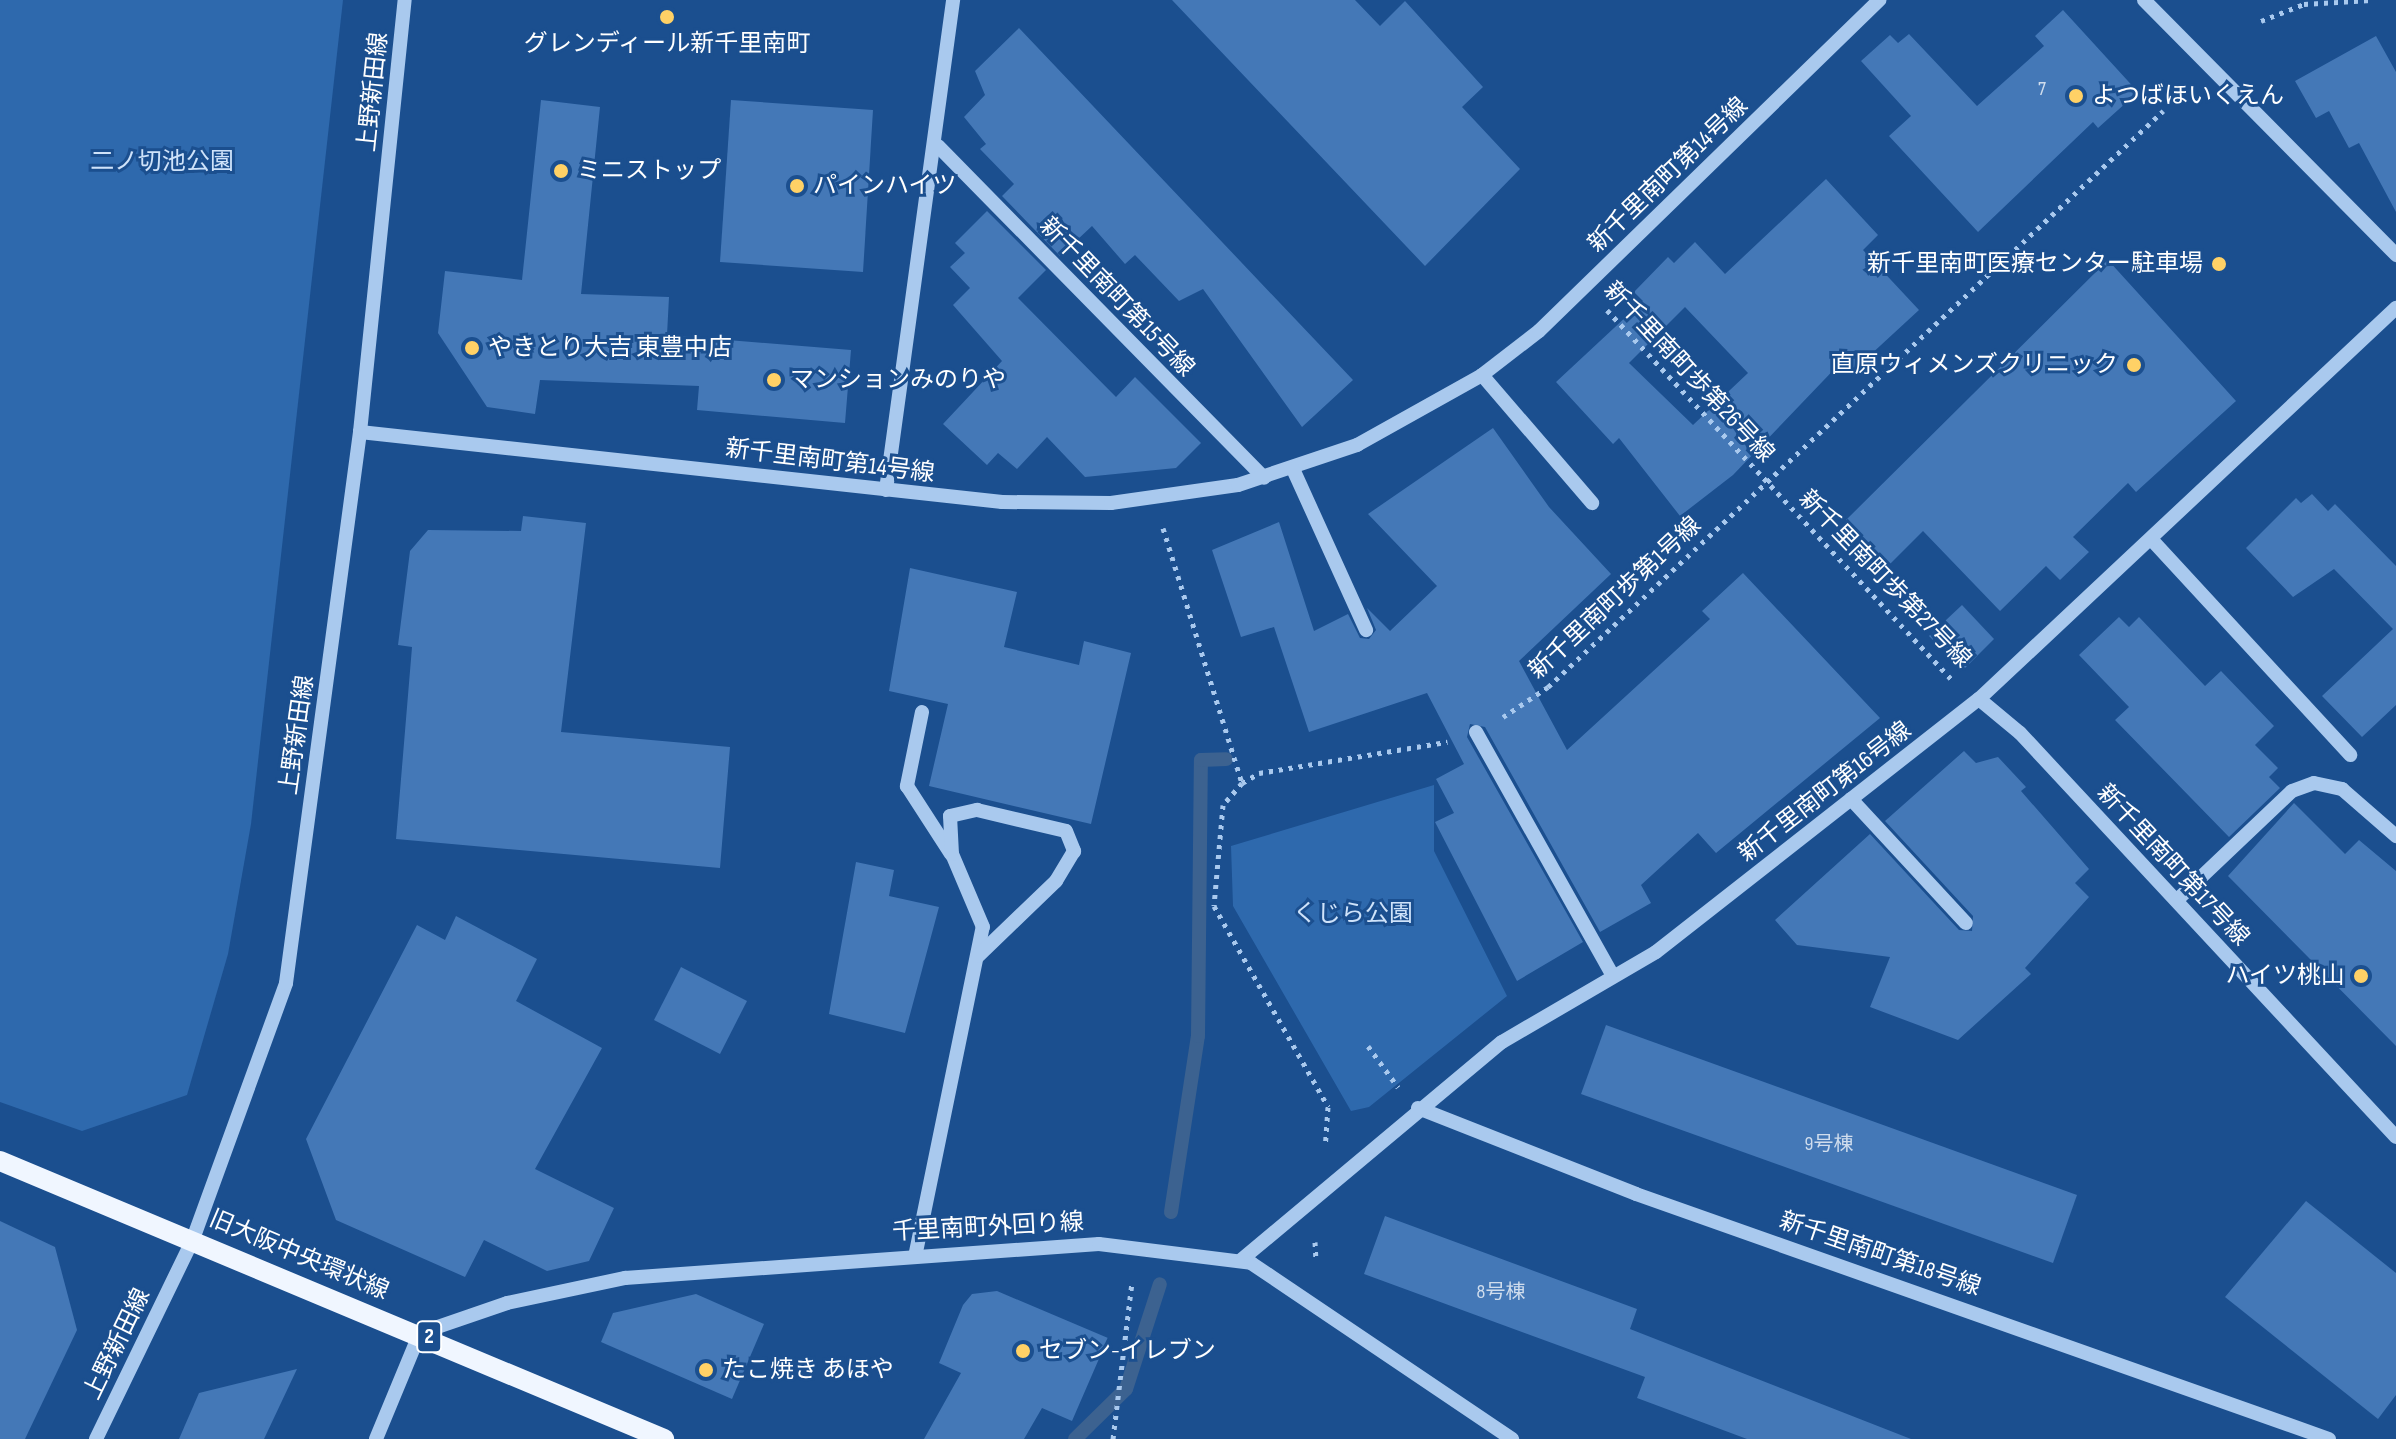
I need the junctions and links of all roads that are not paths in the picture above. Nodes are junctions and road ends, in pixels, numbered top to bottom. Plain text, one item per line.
1 (405, 0) edge
2 (953, 0) edge
3 (1879, 0) edge
4 (2144, 0) edge
5 (938, 146) junction
6 (2396, 255) edge
7 (2396, 308) edge
8 (1482, 375) junction
9 (360, 432) junction
10 (1293, 469) junction
11 (1264, 478) junction
12 (886, 490) junction
13 (1592, 503) dead end
14 (2151, 539) junction
15 (1366, 630) dead end
16 (1979, 699) junction
17 (922, 712) dead end
18 (1476, 732) road end
19 (2350, 755) dead end
20 (1851, 799) junction
21 (2396, 836) edge
22 (952, 854) junction
23 (2177, 900) junction
24 (1966, 923) dead end
25 (978, 956) junction
26 (1613, 976) junction
27 (1418, 1108) junction
28 (2396, 1137) edge
29 (0, 1161) edge
30 (193, 1239) junction
31 (916, 1252) junction
32 (1241, 1260) junction
33 (420, 1333) junction
34 (96, 1439) edge
35 (376, 1439) edge
36 (664, 1439) edge
37 (1512, 1439) edge
38 (2329, 1439) edge

1 - 9 street, 上野新田線
2 - 5 street
3 - 8 street, 新千里南町第14号線
4 - 6 street
5 - 11 street, 新千里南町第15号線
5 - 12 street
7 - 14 street, 新千里南町第16号線
8 - 10 street, 新千里南町第14号線
8 - 13 street
9 - 12 street, 新千里南町第14号線
9 - 30 street, 上野新田線
10 - 11 street, 新千里南町第14号線
10 - 15 street
11 - 12 street, 新千里南町第14号線
14 - 16 street, 新千里南町第16号線
14 - 19 street
16 - 20 street, 新千里南町第16号線
16 - 23 street, 新千里南町第17号線
17 - 22 street
18 - 26 street
20 - 24 street
20 - 26 street, 新千里南町第16号線
21 - 23 street
22 - 25 street
22 - 25 street
23 - 28 street, 新千里南町第17号線
25 - 31 street
26 - 27 street, 新千里南町第16号線
27 - 32 street, 新千里南町第16号線
27 - 38 street, 新千里南町第18号線
29 - 30 main road, 旧大阪中央環状線 / 2
30 - 33 main road, 旧大阪中央環状線 / 2
30 - 34 street, 上野新田線
31 - 32 street, 千里南町外回り線
31 - 33 street, 千里南町外回り線
32 - 37 street, 千里南町外回り線
33 - 35 street
33 - 36 main road, 旧大阪中央環状線 / 2

